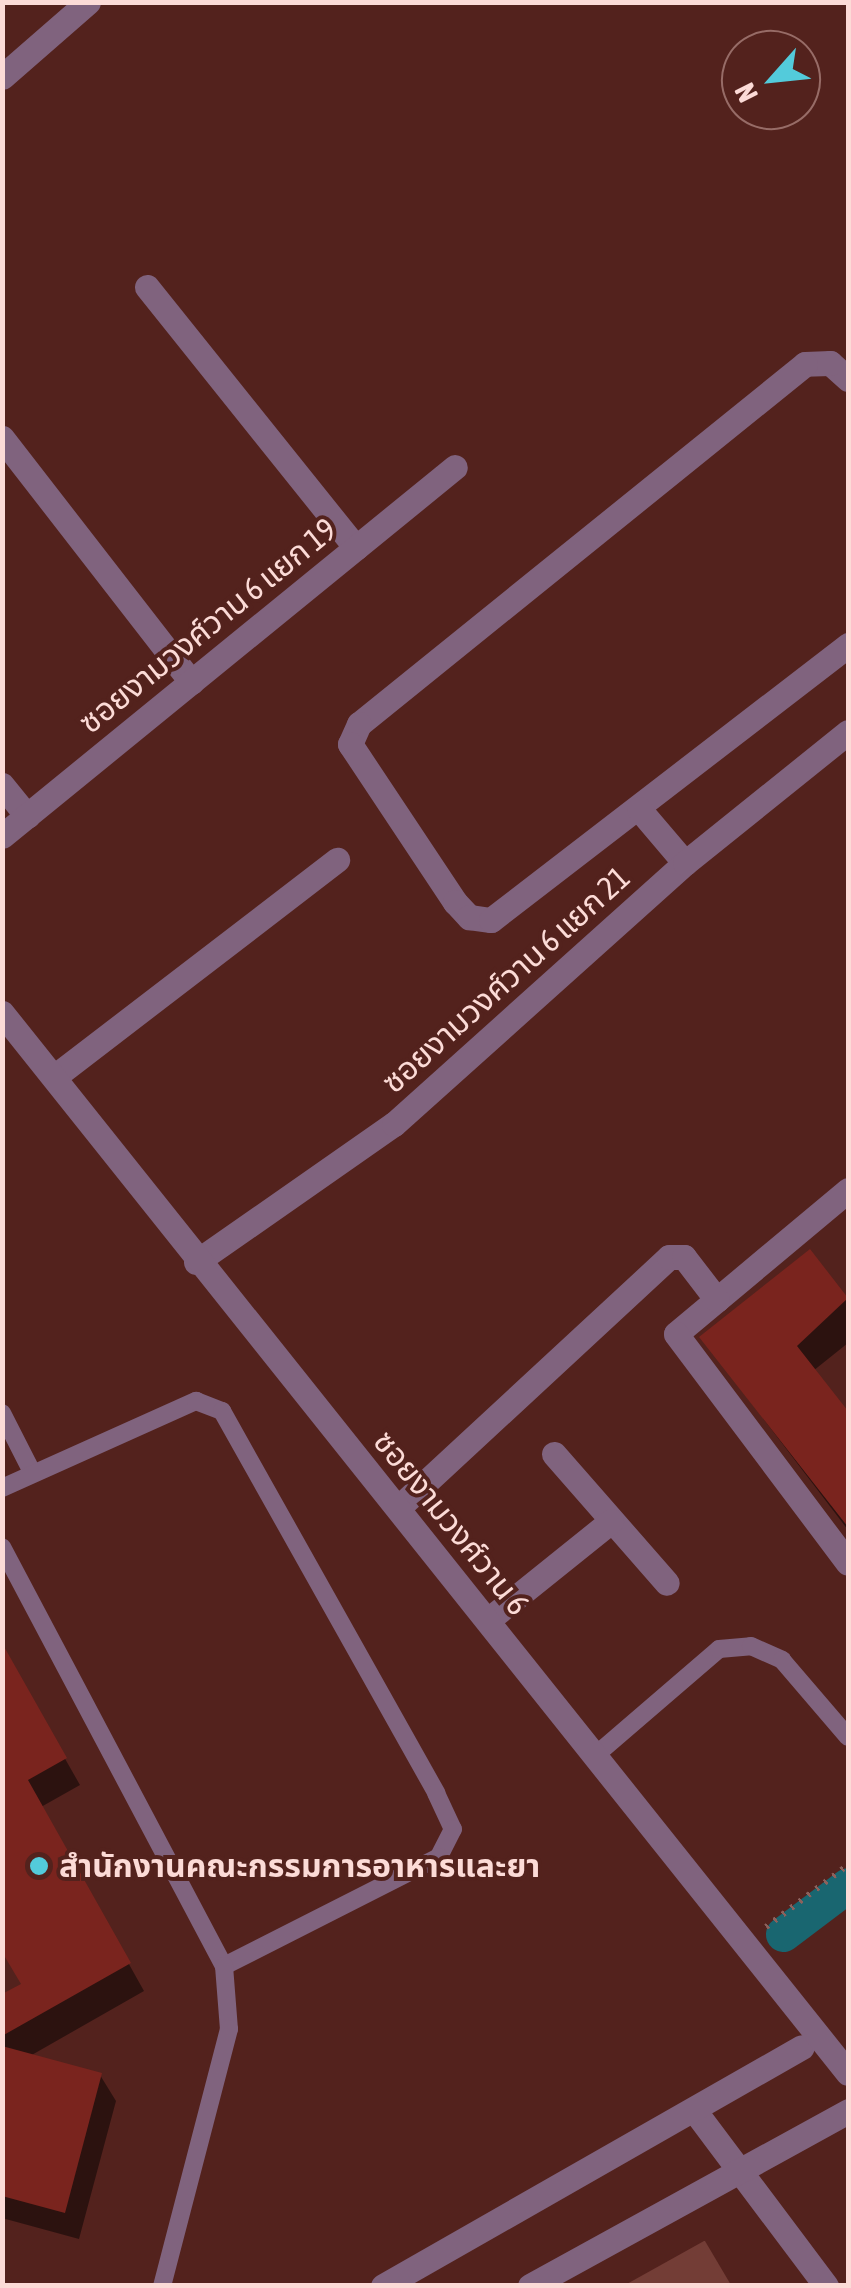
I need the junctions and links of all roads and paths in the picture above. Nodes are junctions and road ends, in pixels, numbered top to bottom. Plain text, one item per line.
1 (88, 2) edge
2 (2, 77) edge
3 (147, 287) dead end
4 (848, 379) edge
5 (2, 438) edge
6 (455, 466) dead end
7 (356, 548) junction
8 (848, 645) edge
9 (191, 682) junction
10 (848, 732) edge
11 (2, 785) edge
12 (639, 809) junction
13 (28, 816) junction
14 (2, 836) edge
15 (338, 860) dead end
16 (685, 863) junction
17 (2, 1013) edge
18 (54, 1077) junction
19 (848, 1190) edge
20 (196, 1262) junction
21 (717, 1300) junction
22 (2, 1413) edge
23 (554, 1454) dead end
24 (32, 1472) junction
25 (2, 1488) edge
26 (398, 1508) junction
27 (611, 1520) junction
28 (2, 1547) edge
29 (848, 1563) edge
30 (667, 1584) dead end
31 (488, 1620) junction
32 (848, 1737) edge
33 (597, 1754) junction
34 (848, 1865) edge
35 (745, 1942) junction
36 (224, 1966) junction
37 (811, 2041) junction
38 (848, 2073) edge
39 (694, 2110) junction
40 (848, 2111) edge
41 (738, 2168) junction
42 (162, 2286) edge
43 (383, 2286) edge
44 (530, 2286) edge
45 (826, 2286) edge

1 - 2 street
3 - 7 street
4 - 12 street
5 - 9 street
6 - 7 street, ซอยงามวงศ์วาน 6 แยก 19
7 - 9 street, ซอยงามวงศ์วาน 6 แยก 19
8 - 12 street
9 - 13 street, ซอยงามวงศ์วาน 6 แยก 19
10 - 16 street, ซอยงามวงศ์วาน 6 แยก 21
11 - 13 street
12 - 16 street
13 - 14 street, ซอยงามวงศ์วาน 6 แยก 19
15 - 18 street
16 - 20 street, ซอยงามวงศ์วาน 6 แยก 21
17 - 18 street, ซอยงามวงศ์วาน 6
18 - 20 street, ซอยงามวงศ์วาน 6
19 - 21 street
20 - 26 street, ซอยงามวงศ์วาน 6
21 - 26 street
21 - 29 street
22 - 24 lane
23 - 27 street
24 - 25 lane
24 - 36 lane
26 - 31 street, ซอยงามวงศ์วาน 6
27 - 30 street
27 - 31 street
28 - 36 lane
31 - 33 street, ซอยงามวงศ์วาน 6
32 - 33 lane
33 - 35 street, ซอยงามวงศ์วาน 6
34 - 35 path
35 - 37 street, ซอยงามวงศ์วาน 6
36 - 42 lane
37 - 38 street, ซอยงามวงศ์วาน 6
37 - 39 street
39 - 41 street
39 - 43 street
40 - 41 street
41 - 44 street
41 - 45 street

